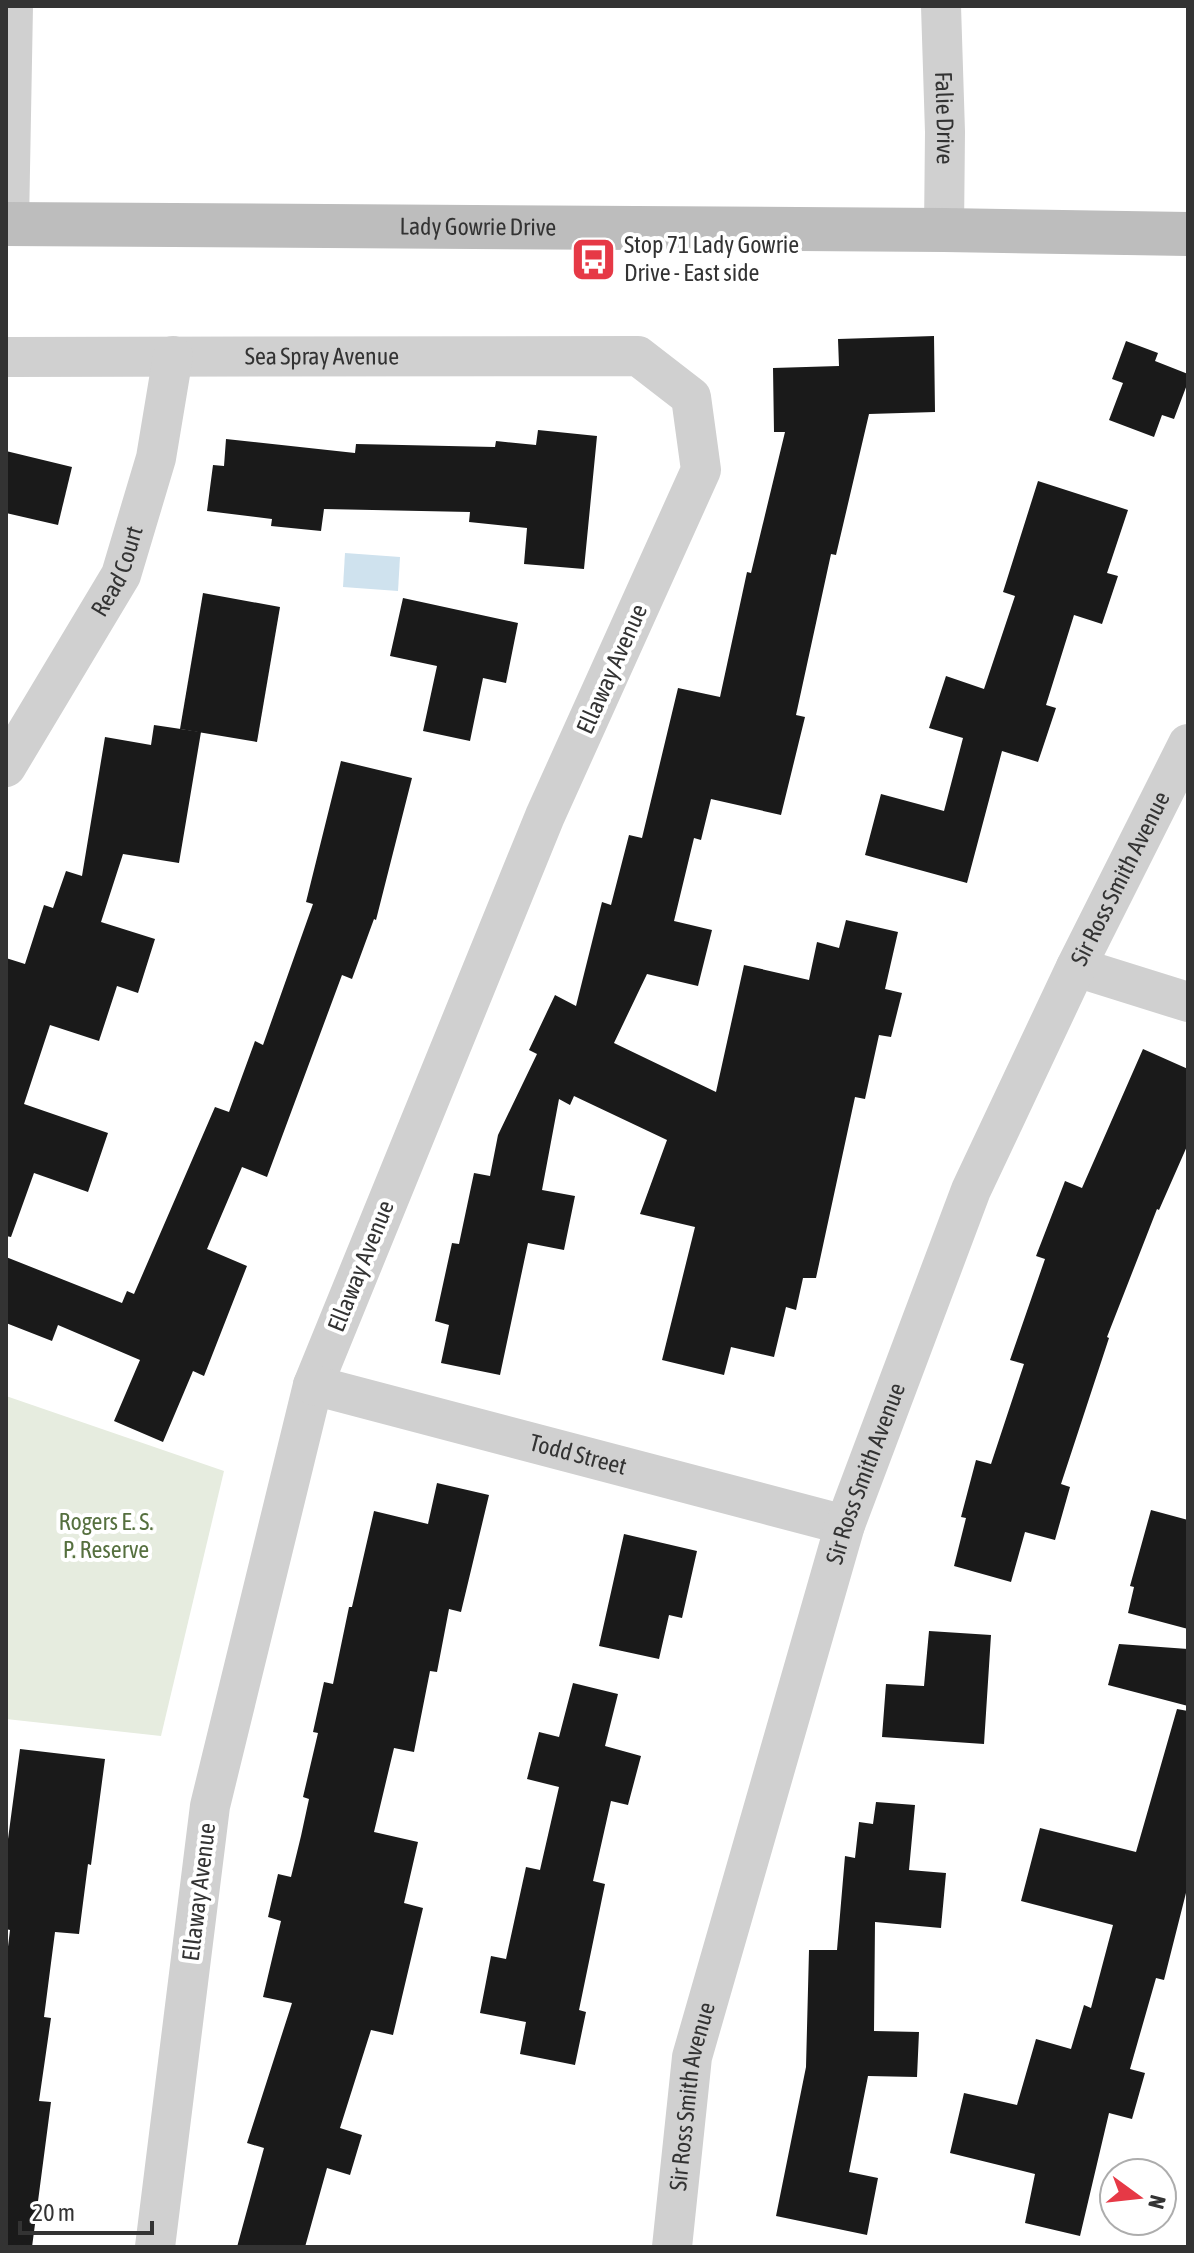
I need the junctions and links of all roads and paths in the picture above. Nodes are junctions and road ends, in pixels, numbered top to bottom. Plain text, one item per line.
1 (13, 6) edge
2 (941, 6) edge
3 (8, 224) edge
4 (944, 230) junction
5 (1188, 234) edge
6 (173, 356) junction
7 (638, 356) joint
8 (6, 357) edge
9 (1188, 744) edge
10 (6, 767) edge
11 (1076, 967) junction
12 (1188, 1002) edge
13 (313, 1385) junction
14 (845, 1525) junction
15 (155, 2247) edge
16 (672, 2247) edge

1 - 3 street
2 - 4 street, Falie Drive
3 - 4 main road, Lady Gowrie Drive
4 - 5 main road, Lady Gowrie Drive
6 - 7 street, Sea Spray Avenue
6 - 8 street, Sea Spray Avenue
6 - 10 street, Read Court
7 - 13 street, Ellaway Avenue
9 - 11 street, Sir Ross Smith Avenue
11 - 12 street
11 - 14 street, Sir Ross Smith Avenue
13 - 14 street, Todd Street
13 - 15 street, Ellaway Avenue
14 - 16 street, Sir Ross Smith Avenue

